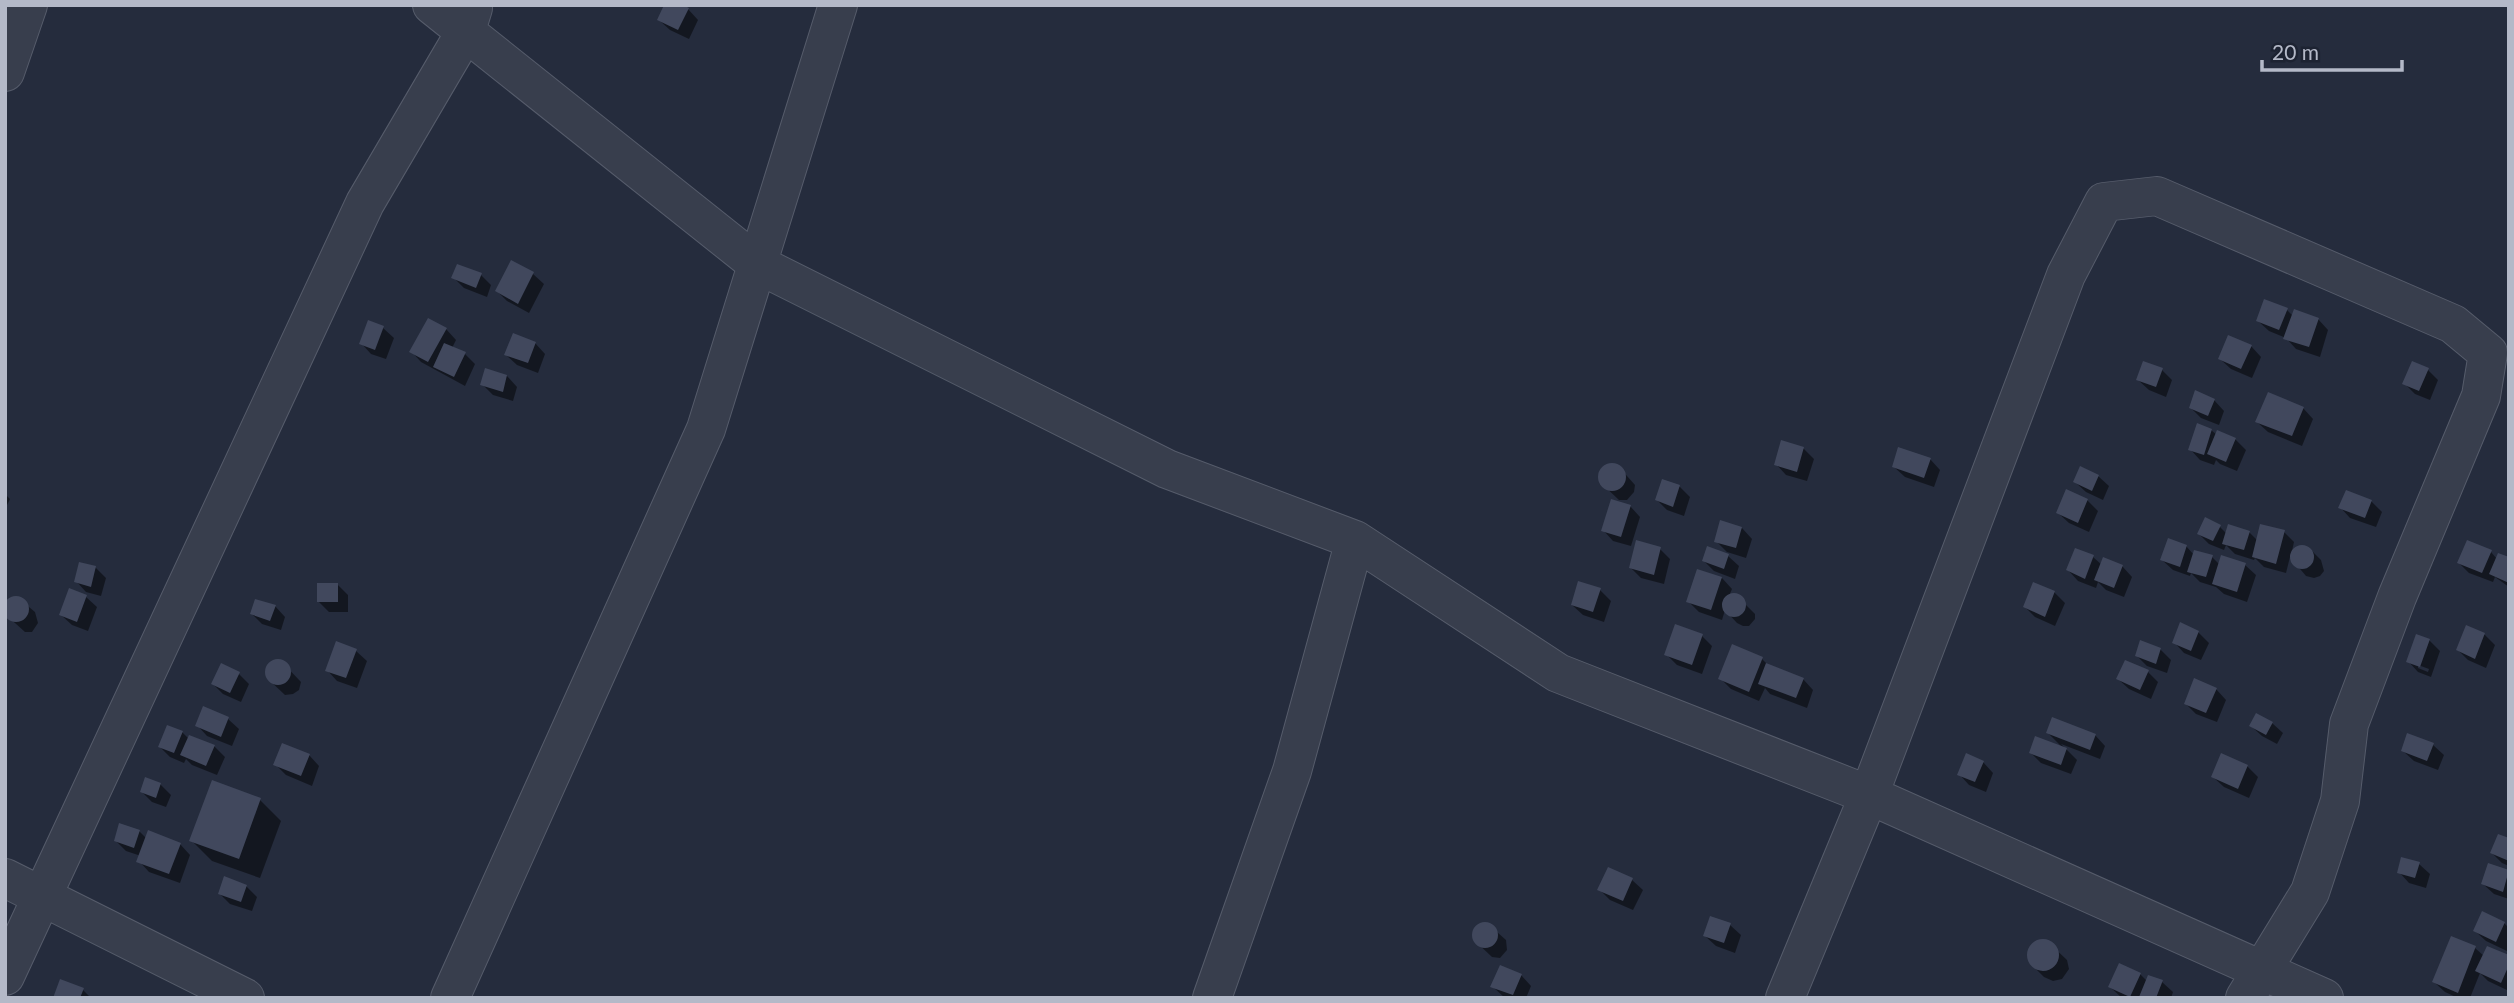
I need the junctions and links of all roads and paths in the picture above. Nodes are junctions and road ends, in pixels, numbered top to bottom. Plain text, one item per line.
1 (28, 5) edge
2 (432, 5) edge
3 (838, 5) edge
4 (470, 18) edge
5 (5, 72) edge
6 (758, 264) junction
7 (1355, 540) junction
8 (1869, 795) junction
9 (5, 878) edge
10 (42, 895) junction
11 (5, 976) edge
12 (2253, 985) edge
13 (245, 998) edge
14 (450, 998) edge
15 (1212, 998) edge
16 (1785, 998) edge
17 (2323, 998) edge

1 - 5 street
2 - 4 street
3 - 6 street
4 - 6 street
4 - 10 street
6 - 7 street
6 - 14 street
7 - 8 street
7 - 15 street
8 - 12 street
8 - 12 street
8 - 16 street
9 - 10 street
10 - 11 street
10 - 13 street
12 - 17 street

